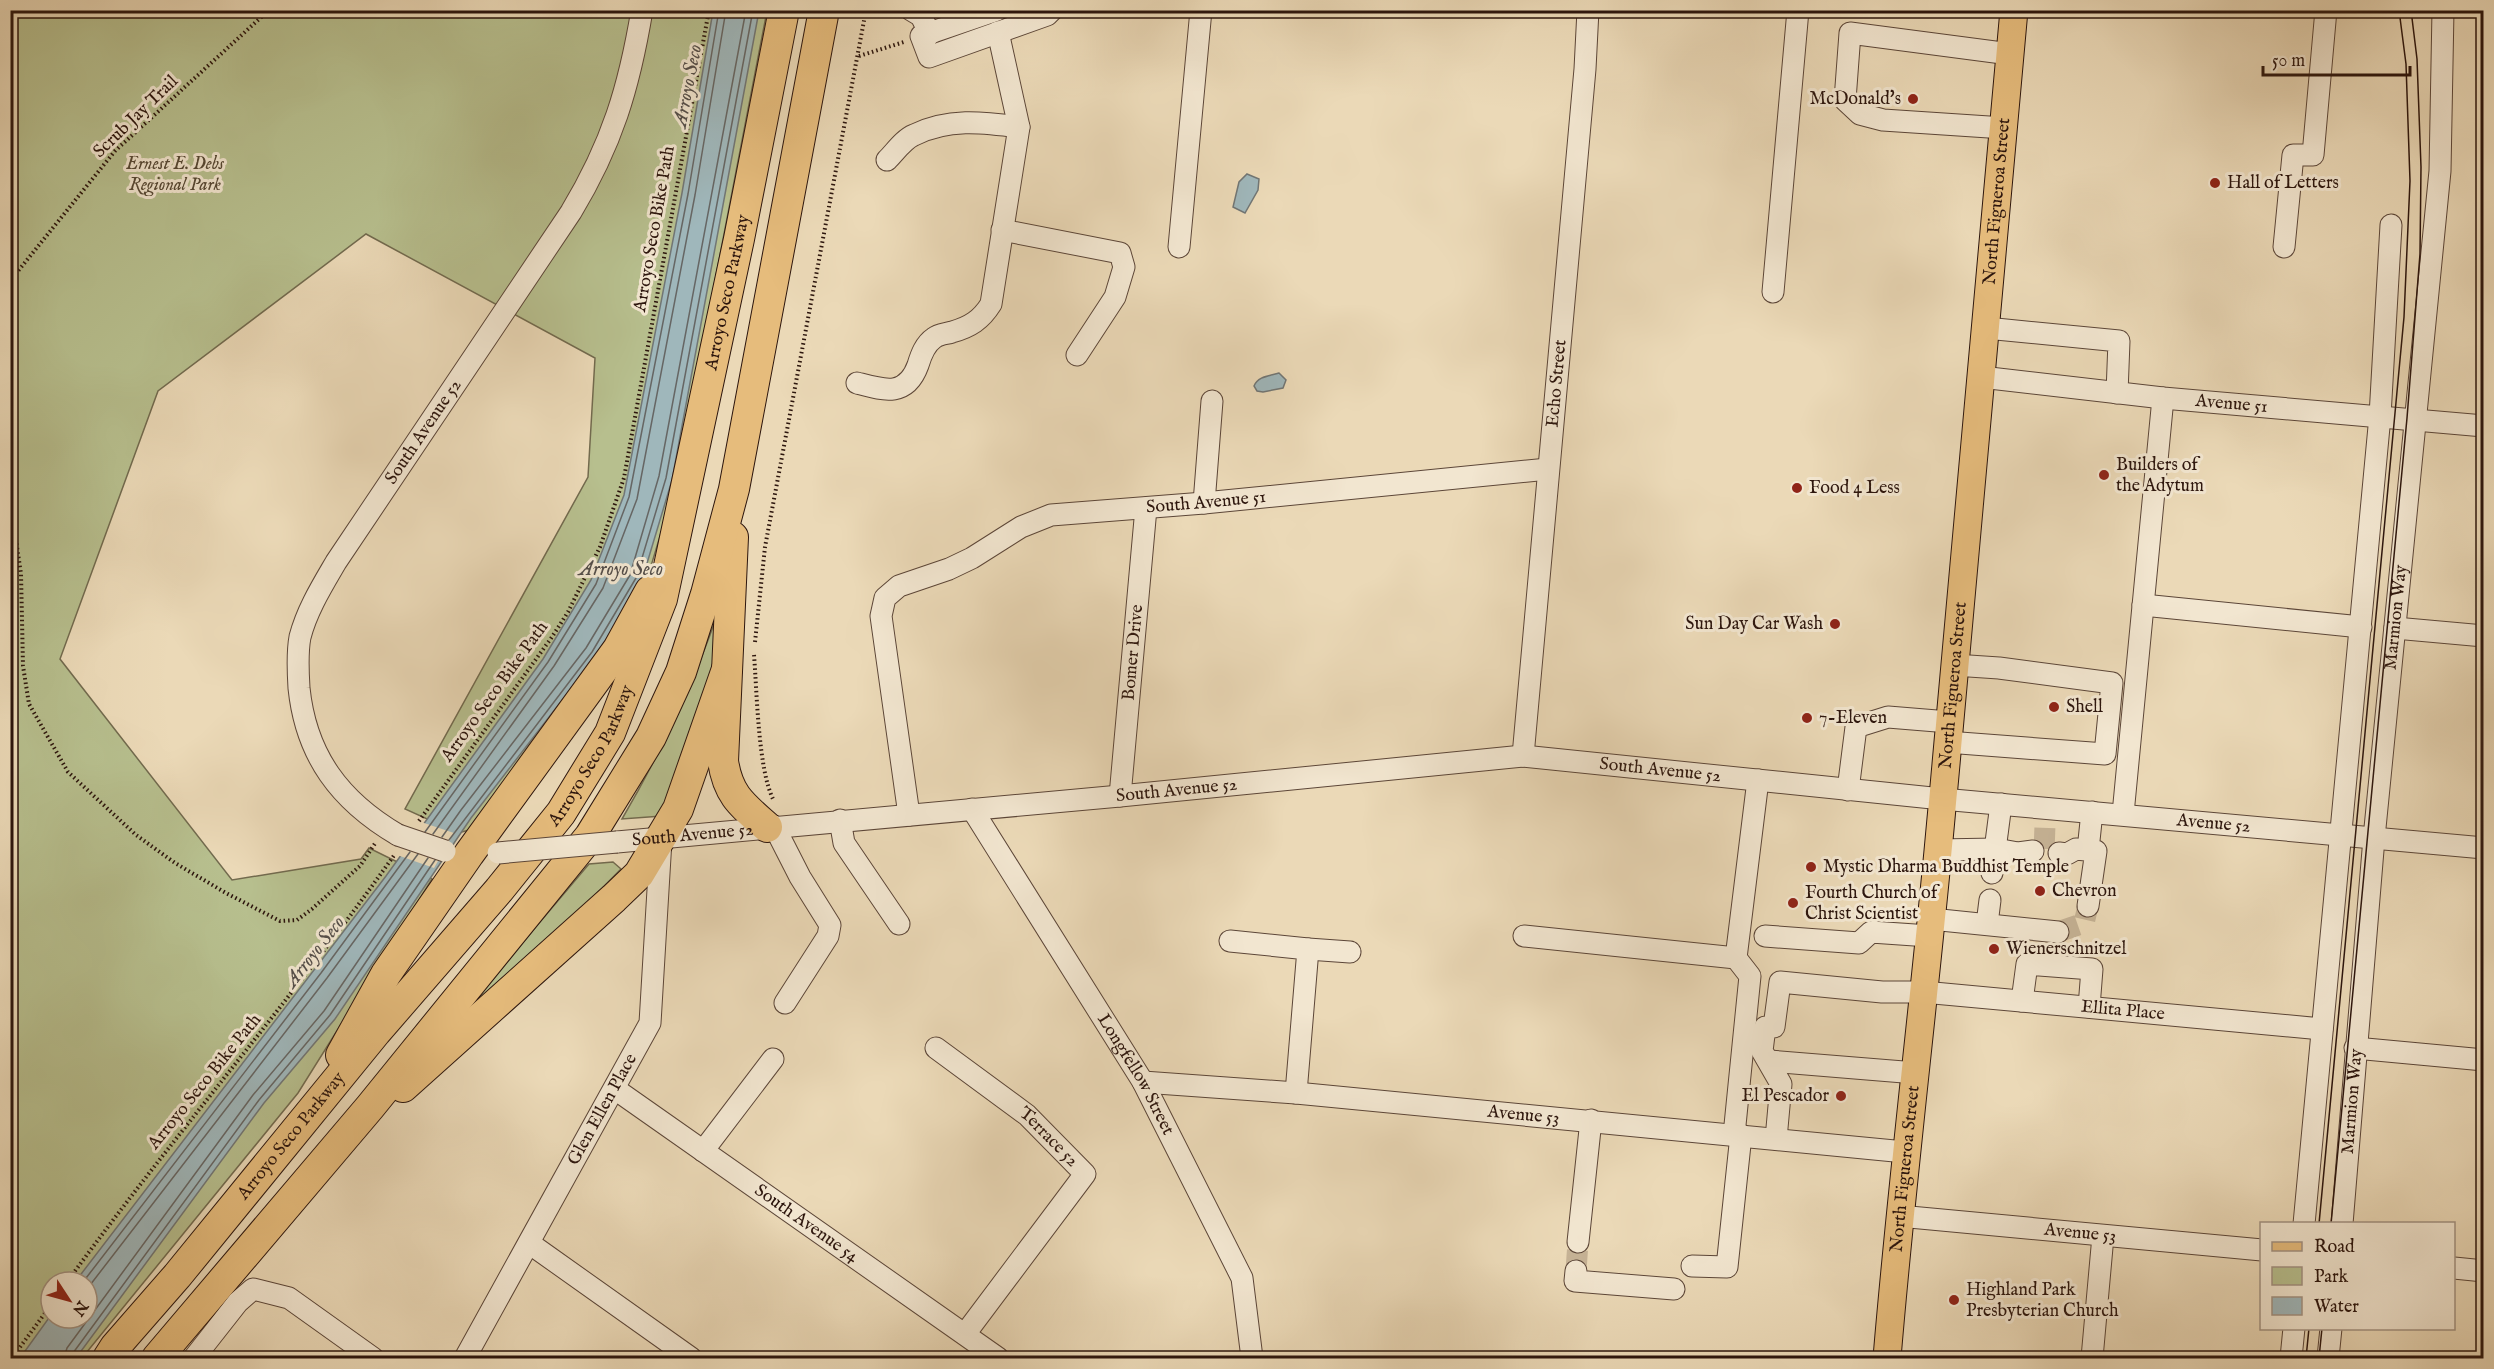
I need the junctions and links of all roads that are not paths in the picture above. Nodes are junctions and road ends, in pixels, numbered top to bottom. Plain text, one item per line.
1 (642, 10) edge
2 (784, 10) edge
3 (824, 10) edge
4 (911, 10) edge
5 (997, 10) edge
6 (1052, 10) edge
7 (1201, 10) edge
8 (1588, 10) edge
9 (1798, 10) edge
10 (2014, 10) edge
11 (2326, 10) edge
12 (2443, 10) edge
13 (998, 33) junction
14 (926, 35) junction
15 (2010, 54) junction
16 (1019, 127) junction
17 (2004, 128) junction
18 (886, 160) dead end
19 (2391, 225) dead end
20 (1002, 230) junction
21 (1179, 247) dead end
22 (2284, 247) dead end
23 (1773, 292) dead end
24 (1986, 328) junction
25 (1077, 356) dead end
26 (1981, 377) junction
27 (856, 382) dead end
28 (2117, 393) junction
29 (2163, 398) junction
30 (1212, 401) dead end
31 (2380, 416) junction
32 (2415, 419) junction
33 (2484, 426) edge
34 (1548, 470) junction
35 (734, 489) junction
36 (1204, 503) junction
37 (1146, 508) junction
38 (676, 537) junction
39 (2143, 605) junction
40 (2361, 627) junction
41 (2395, 628) junction
42 (2484, 636) edge
43 (1954, 665) junction
44 (727, 669) junction
45 (1948, 732) junction
46 (1522, 756) junction
47 (1758, 780) junction
48 (1848, 789) junction
49 (1120, 796) junction
50 (1942, 799) junction
51 (2001, 804) junction
52 (972, 809) junction
53 (2092, 812) junction
54 (2123, 814) junction
55 (909, 815) junction
56 (840, 820) junction
57 (776, 826) junction
58 (2341, 835) junction
59 (2374, 838) junction
60 (661, 839) junction
61 (2034, 844) tunnel mouth
62 (2484, 848) edge
63 (2000, 849) junction
64 (1938, 850) junction
65 (470, 853) junction
66 (1992, 873) dead end
67 (1990, 900) dead end
68 (2088, 906) dead end
69 (899, 924) dead end
70 (1987, 924) junction
71 (1930, 928) junction
72 (2058, 932) tunnel mouth
73 (1524, 936) dead end
74 (1765, 936) dead end
75 (1230, 941) dead end
76 (1308, 949) junction
77 (1350, 952) dead end
78 (1736, 958) junction
79 (1923, 992) junction
80 (2022, 1001) junction
81 (785, 1003) dead end
82 (2089, 1007) junction
83 (2322, 1029) junction
84 (936, 1048) dead end
85 (2355, 1048) junction
86 (1766, 1056) junction
87 (773, 1059) dead end
88 (2484, 1060) edge
89 (1916, 1073) junction
90 (1143, 1082) junction
91 (615, 1089) junction
92 (1296, 1093) junction
93 (323, 1098) junction
94 (370, 1107) junction
95 (1591, 1120) junction
96 (1738, 1135) junction
97 (1776, 1139) junction
98 (703, 1151) junction
99 (1905, 1152) junction
100 (1899, 1216) junction
101 (2304, 1222) edge
102 (2342, 1222) edge
103 (2103, 1236) junction
104 (1578, 1242) tunnel mouth
105 (529, 1244) junction
106 (2260, 1250) edge
107 (1692, 1266) dead end
108 (2455, 1269) edge
109 (1576, 1271) dead end
110 (2484, 1271) edge
111 (1674, 1289) dead end
112 (2294, 1330) edge
113 (2331, 1330) edge
114 (964, 1334) junction
115 (108, 1359) edge
116 (157, 1359) edge
117 (194, 1359) edge
118 (373, 1359) edge
119 (465, 1359) edge
120 (691, 1359) edge
121 (999, 1359) edge
122 (1252, 1359) edge
123 (1887, 1359) edge
124 (2092, 1359) edge
125 (2291, 1359) edge
126 (2328, 1359) edge

1 - 65 street, South Avenue 52, bridge
2 - 38 highway, Arroyo Seco Parkway
3 - 35 highway
4 - 14 street
5 - 14 street
6 - 13 street
7 - 21 street
8 - 34 street, Echo Street
9 - 23 street
10 - 15 main road, North Figueroa Street
11 - 22 street
12 - 32 street, Marmion Way
13 - 14 street
13 - 16 street
15 - 17 main road, North Figueroa Street
15 - 17 street
16 - 18 street
16 - 20 street
17 - 24 main road, North Figueroa Street
19 - 31 street, Marmion Way
20 - 25 street
20 - 27 street
24 - 26 main road, North Figueroa Street
24 - 28 street
26 - 28 street, Avenue 51
26 - 43 main road, North Figueroa Street
28 - 29 street, Avenue 51
29 - 31 street, Avenue 51
29 - 39 street
30 - 36 street
31 - 32 street, Avenue 51
31 - 40 street, Marmion Way
32 - 33 street, Avenue 51
32 - 41 street, Marmion Way
34 - 36 street, South Avenue 51
34 - 46 street, Echo Street
35 - 44 highway
35 - 94 highway
36 - 37 street, South Avenue 51
37 - 49 street, Bomer Drive
37 - 55 street, South Avenue 51
38 - 65 highway
38 - 93 highway, Arroyo Seco Parkway
39 - 40 street
39 - 54 street
40 - 58 street, Marmion Way
41 - 42 street
41 - 59 street, Marmion Way
43 - 45 main road, North Figueroa Street
43 - 45 street
44 - 57 highway
44 - 60 highway
45 - 48 street
45 - 50 main road, North Figueroa Street
46 - 47 street, South Avenue 52
46 - 49 street, South Avenue 52
47 - 48 street, South Avenue 52
47 - 78 street
48 - 50 street, South Avenue 52
49 - 52 street, South Avenue 52
50 - 51 street, Avenue 52
50 - 64 main road, North Figueroa Street
51 - 53 street, Avenue 52
51 - 63 street
52 - 55 street, South Avenue 52
52 - 90 street, Longfellow Street
53 - 54 street, Avenue 52
53 - 68 street
54 - 58 street, Avenue 52
55 - 56 street, South Avenue 52
56 - 57 street, South Avenue 52
56 - 69 street
57 - 60 street, South Avenue 52
57 - 81 street
58 - 59 street, Avenue 52
58 - 83 street, Marmion Way
59 - 62 street, Avenue 52
59 - 85 street, Marmion Way
60 - 65 street, South Avenue 52, bridge
60 - 91 street, Glen Ellen Place
60 - 94 highway
61 - 63 street
63 - 64 street
63 - 66 street
64 - 71 main road, North Figueroa Street
65 - 93 highway
67 - 70 street
70 - 71 street
70 - 72 street
71 - 74 street
71 - 79 main road, North Figueroa Street
73 - 78 street
75 - 76 street
76 - 77 street
76 - 92 street
78 - 96 street
79 - 80 street, Ellita Place
79 - 86 street, Ellita Place
79 - 89 main road, North Figueroa Street
80 - 82 street, Ellita Place
80 - 82 street
82 - 83 street, Ellita Place
83 - 101 street, Marmion Way
84 - 114 street, Terrace 52
85 - 88 street
85 - 102 street, Marmion Way
86 - 89 street
86 - 97 street
87 - 98 street
89 - 99 main road, North Figueroa Street
90 - 92 street, Avenue 53
90 - 122 street, Longfellow Street
91 - 98 street, South Avenue 54
91 - 105 street, Glen Ellen Place
92 - 95 street, Avenue 53
93 - 115 highway, Arroyo Seco Parkway
94 - 116 highway
95 - 96 street, Avenue 53
95 - 104 street
96 - 97 street, Avenue 53
96 - 107 street
97 - 99 street, Avenue 53
98 - 114 street, South Avenue 54
99 - 100 main road, North Figueroa Street
100 - 103 street, Avenue 53
100 - 123 main road, North Figueroa Street
103 - 106 street, Avenue 53
103 - 124 street
105 - 119 street, Glen Ellen Place
105 - 120 street
108 - 110 street
109 - 111 street
112 - 125 street
113 - 126 street
114 - 121 street, South Avenue 54
117 - 118 street

